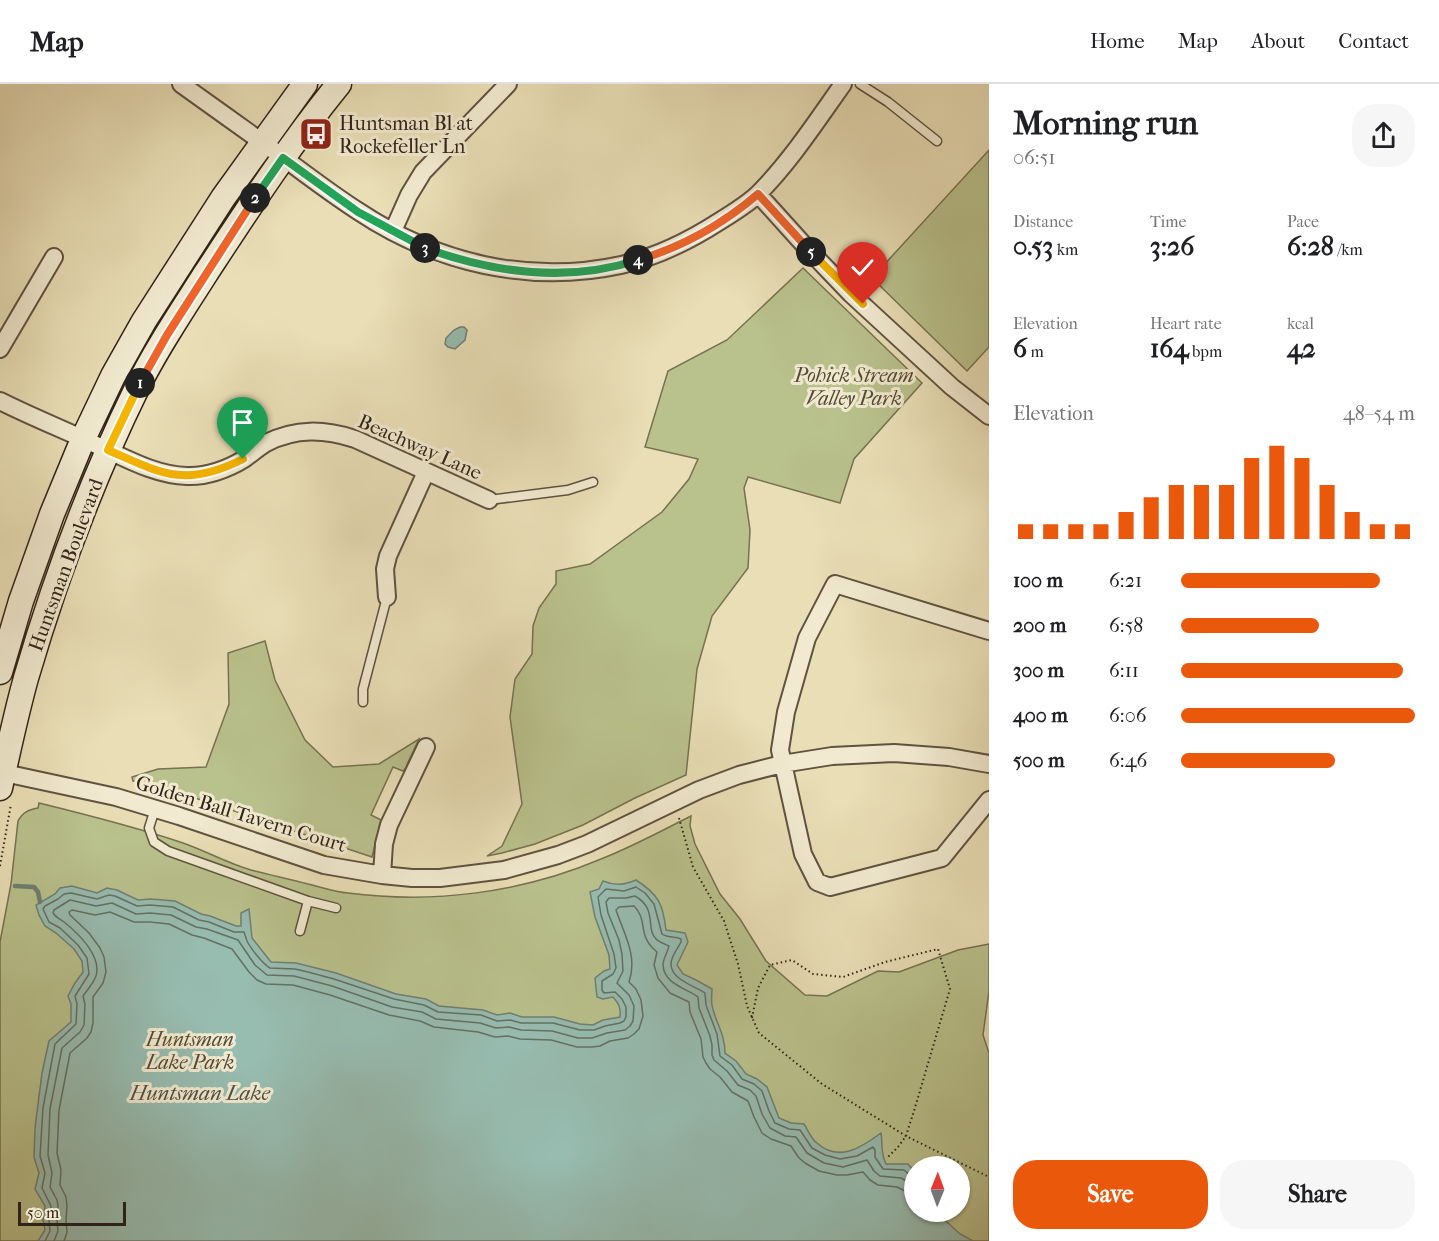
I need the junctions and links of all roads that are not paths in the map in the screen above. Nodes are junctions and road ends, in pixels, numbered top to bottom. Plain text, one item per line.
1 (181, 84) edge
2 (305, 84) edge
3 (339, 84) edge
4 (508, 84) edge
5 (843, 84) edge
6 (860, 84) edge
7 (936, 141) dead end
8 (262, 142) junction
9 (283, 158) junction
10 (758, 194) junction
11 (393, 231) junction
12 (54, 257) dead end
13 (0, 349) edge
14 (0, 401) edge
15 (989, 416) edge
16 (83, 439) junction
17 (108, 450) junction
18 (426, 472) junction
19 (593, 482) dead end
20 (489, 500) joint
21 (387, 597) joint
22 (989, 631) edge
23 (0, 672) edge
24 (363, 702) dead end
25 (426, 747) dead end
26 (782, 764) junction
27 (989, 764) edge
28 (4, 783) edge
29 (989, 800) edge
30 (155, 809) junction
31 (382, 875) junction
32 (308, 901) junction
33 (336, 908) dead end
34 (300, 931) dead end

1 - 8 street
2 - 8 street, Huntsman Boulevard
3 - 9 street, Huntsman Boulevard
4 - 11 street
5 - 10 street
6 - 7 lane
8 - 9 street
8 - 16 street, Huntsman Boulevard
9 - 11 street
9 - 17 street, Huntsman Boulevard
10 - 11 street
10 - 15 street
12 - 13 street
14 - 16 street, Beachway Lane
16 - 17 street, Beachway Lane
16 - 23 street, Huntsman Boulevard
17 - 18 street, Beachway Lane
17 - 28 street, Huntsman Boulevard
18 - 20 street, Beachway Lane
18 - 21 street
19 - 20 lane
21 - 24 lane
22 - 26 street
25 - 31 street
26 - 27 street, Golden Ball Tavern Court
26 - 29 street
26 - 31 street, Golden Ball Tavern Court
28 - 30 street, Golden Ball Tavern Court
30 - 31 street, Golden Ball Tavern Court
30 - 32 lane
32 - 33 lane
32 - 34 lane

